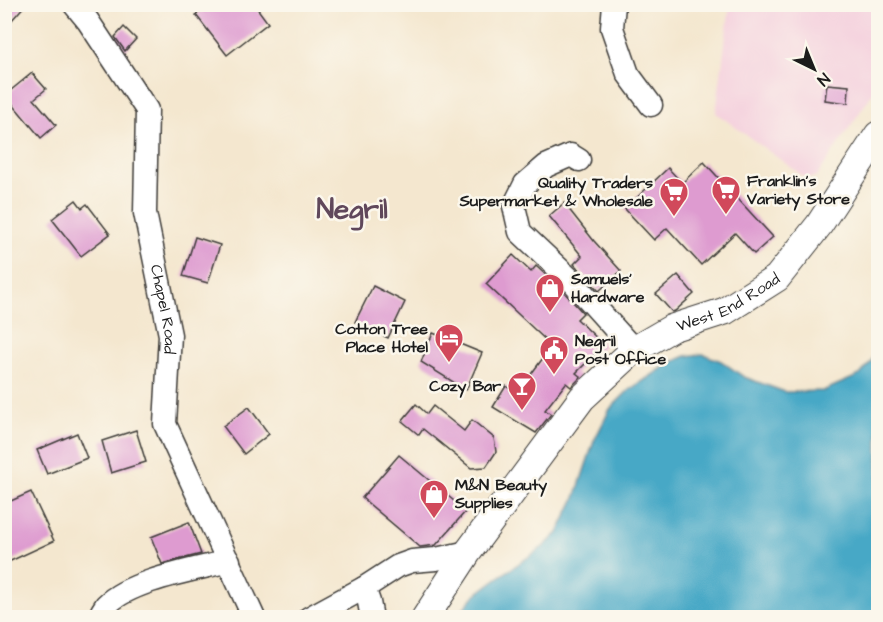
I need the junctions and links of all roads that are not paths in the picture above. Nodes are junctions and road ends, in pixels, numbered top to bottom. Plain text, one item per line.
1 (74, 4) edge
2 (614, 4) edge
3 (651, 105) dead end
4 (879, 135) edge
5 (579, 160) dead end
6 (634, 350) junction
7 (468, 552) junction
8 (229, 561) junction
9 (364, 588) junction
10 (99, 618) edge
11 (254, 618) edge
12 (309, 618) edge
13 (372, 618) edge
14 (425, 618) edge

1 - 8 street, Chapel Road
2 - 3 street
4 - 6 main road, West End Road
5 - 6 street
6 - 7 main road, West End Road
7 - 9 street
7 - 14 main road, West End Road
8 - 10 street
8 - 11 street, Chapel Road
9 - 12 street
9 - 13 street

